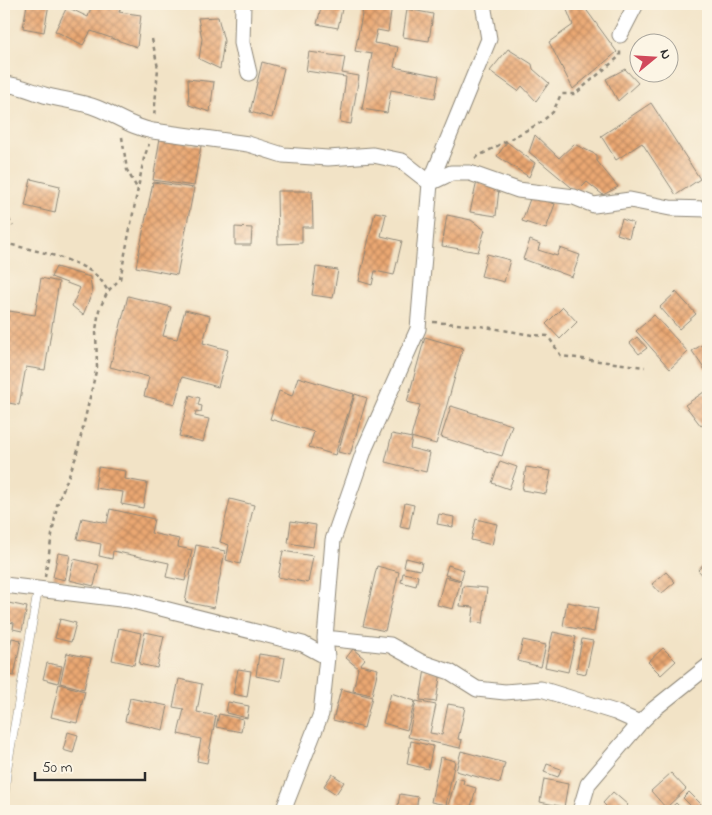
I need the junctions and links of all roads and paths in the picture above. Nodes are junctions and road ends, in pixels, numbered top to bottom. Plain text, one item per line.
1 (243, 4) edge
2 (483, 4) edge
3 (636, 4) edge
4 (620, 35) joint
5 (152, 39) dead end
6 (249, 73) dead end
7 (4, 84) edge
8 (117, 119) junction
9 (153, 131) junction
10 (475, 158) dead end
11 (430, 183) junction
12 (137, 189) junction
13 (708, 209) edge
14 (4, 212) edge
15 (13, 226) dead end
16 (4, 243) edge
17 (108, 291) junction
18 (419, 320) junction
19 (645, 367) dead end
20 (4, 585) edge
21 (41, 590) junction
22 (325, 638) junction
23 (327, 657) junction
24 (708, 666) edge
25 (640, 723) junction
26 (4, 798) edge
27 (286, 810) edge
28 (580, 811) edge

1 - 6 street
2 - 11 street
3 - 4 street
4 - 10 path
5 - 9 path
7 - 8 street
8 - 9 street
8 - 12 path
9 - 11 street
9 - 12 path
11 - 13 street
11 - 18 street
12 - 17 path
14 - 15 path
16 - 17 path
17 - 21 path
18 - 19 path
18 - 22 street
20 - 21 street
21 - 23 street
21 - 26 lane
22 - 23 street
22 - 25 street
23 - 27 street
24 - 25 street
25 - 28 street

